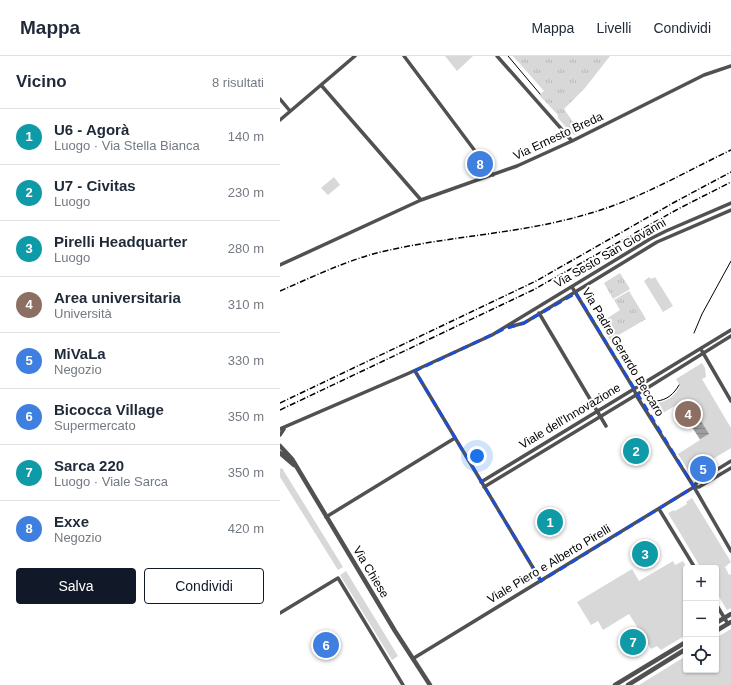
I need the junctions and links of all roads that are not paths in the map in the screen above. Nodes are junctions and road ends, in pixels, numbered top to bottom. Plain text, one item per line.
1 (355, 56) edge
2 (404, 56) edge
3 (497, 56) edge
4 (731, 66) edge
5 (321, 85) junction
6 (280, 99) edge
7 (290, 111) junction
8 (280, 120) edge
9 (572, 141) junction
10 (493, 175) junction
11 (421, 200) junction
12 (731, 203) edge
13 (731, 210) edge
14 (281, 264) edge
15 (572, 287) junction
16 (576, 293) junction
17 (542, 306) junction
18 (539, 314) junction
19 (504, 329) junction
20 (731, 330) edge
21 (731, 336) edge
22 (700, 348) junction
23 (703, 353) junction
24 (415, 371) junction
25 (634, 389) junction
26 (636, 396) junction
27 (731, 401) edge
28 (598, 412) junction
29 (601, 416) junction
30 (606, 426) dead end
31 (282, 429) edge
32 (280, 435) edge
33 (455, 438) junction
34 (280, 446) edge
35 (280, 453) edge
36 (731, 461) edge
37 (296, 468) junction
38 (731, 468) edge
39 (481, 482) junction
40 (484, 487) junction
41 (694, 487) junction
42 (659, 509) junction
43 (326, 517) junction
44 (731, 551) edge
45 (692, 565) edge
46 (541, 581) junction
47 (719, 609) edge
48 (280, 613) edge
49 (731, 614) edge
50 (724, 618) junction
51 (719, 621) edge
52 (729, 623) edge
53 (719, 629) edge
54 (683, 644) edge
55 (683, 651) edge
56 (414, 658) junction
57 (403, 685) edge
58 (430, 685) edge
59 (615, 685) edge
60 (628, 685) edge

1 - 5 street
2 - 10 street
3 - 9 street
4 - 9 street, Via Ernesto Breda
5 - 7 street
5 - 11 street
6 - 7 street
7 - 8 street
9 - 10 street, Via Ernesto Breda
10 - 11 street, Via Ernesto Breda
11 - 14 street, Via Ernesto Breda
12 - 15 street, Via Sesto San Giovanni
13 - 16 street, Via Sesto San Giovanni
15 - 16 street, Via Padre Gerardo Beccaro
15 - 17 street, Via Sesto San Giovanni
16 - 18 street, Via Sesto San Giovanni
16 - 25 street, Via Padre Gerardo Beccaro
17 - 18 street
17 - 19 street, Via Sesto San Giovanni
18 - 19 street, Via Sesto San Giovanni
18 - 28 street
19 - 24 street, Via Sesto San Giovanni
20 - 22 street, Viale dell'Innovazione
21 - 23 street, Viale dell'Innovazione
22 - 23 street
22 - 25 street, Viale dell'Innovazione
23 - 26 street, Viale dell'Innovazione
23 - 27 street
24 - 31 street, Via Sesto San Giovanni
24 - 33 street
25 - 26 street, Via Padre Gerardo Beccaro
25 - 28 street, Viale dell'Innovazione
26 - 29 street, Viale dell'Innovazione
26 - 41 street, Via Padre Gerardo Beccaro
28 - 29 street
28 - 39 street, Viale dell'Innovazione
29 - 30 street
29 - 40 street, Viale dell'Innovazione
31 - 32 street, Via Sesto San Giovanni
33 - 39 street
33 - 43 street
34 - 37 street, Via Chiese
35 - 37 street, Via Chiese
36 - 41 street, Viale Piero e Alberto Pirelli
37 - 43 street, Via Chiese
38 - 41 street, Viale Piero e Alberto Pirelli
39 - 40 street
40 - 46 street
41 - 42 street, Viale Piero e Alberto Pirelli
41 - 44 street, Via Padre Gerardo Beccaro
42 - 45 street
42 - 46 street, Viale Piero e Alberto Pirelli
43 - 56 street, Via Chiese
46 - 56 street, Viale Piero e Alberto Pirelli
47 - 50 street
48 - 57 street
49 - 50 street
50 - 51 street
50 - 52 street
52 - 53 street
54 - 59 street
55 - 60 street
56 - 58 street, Via Chiese

